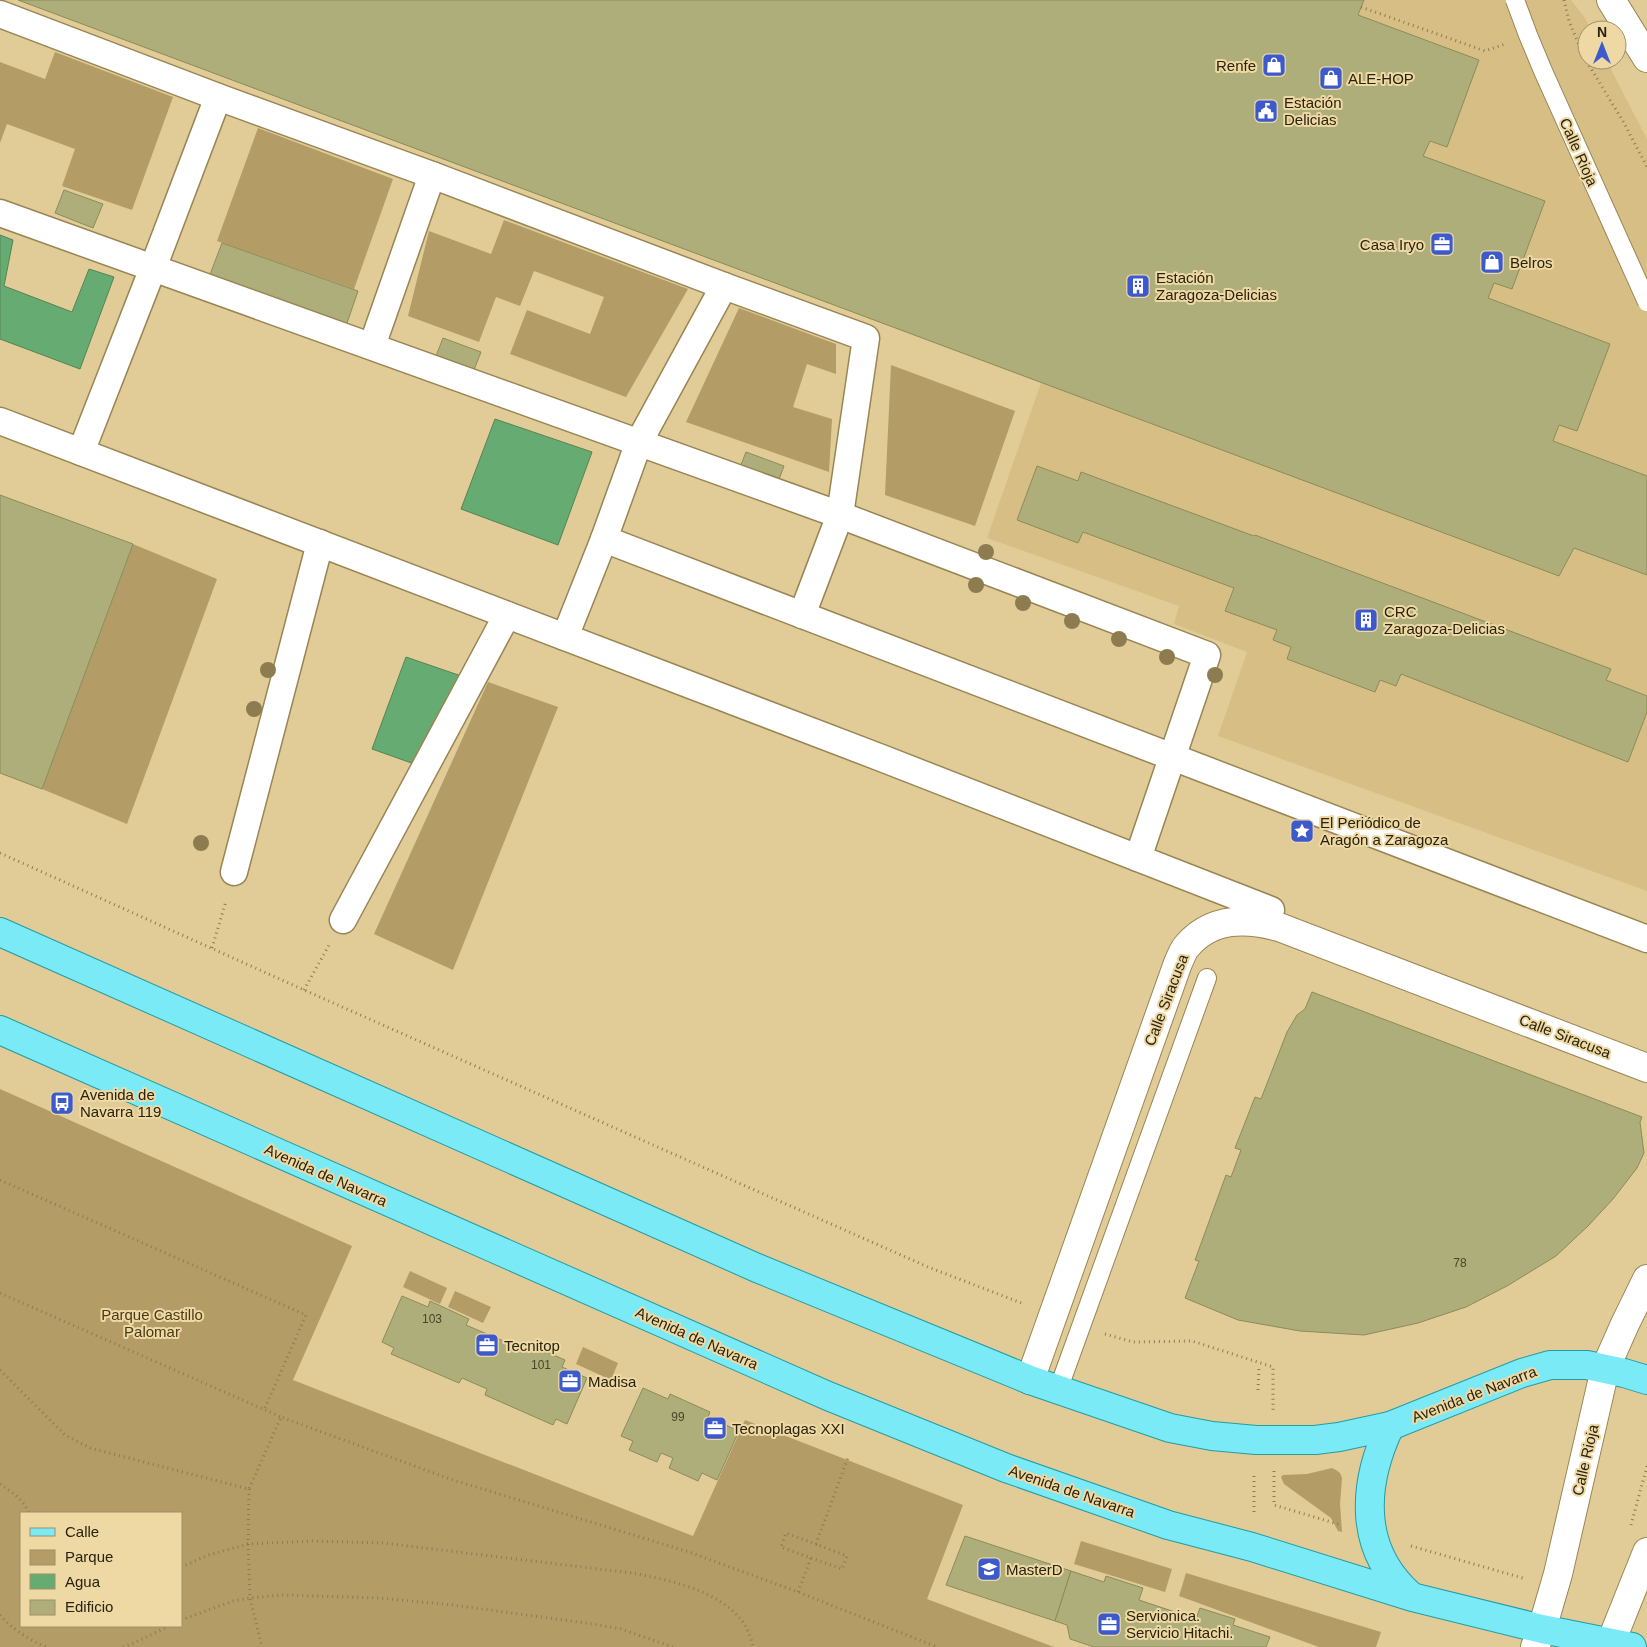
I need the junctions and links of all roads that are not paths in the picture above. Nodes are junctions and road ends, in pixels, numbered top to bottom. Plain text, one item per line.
1 (1515, 0) edge
2 (1611, 0) edge
3 (0, 14) edge
4 (1647, 58) edge
5 (218, 97) junction
6 (432, 175) junction
7 (0, 213) edge
8 (153, 268) junction
9 (724, 286) junction
10 (1647, 302) edge
11 (372, 346) junction
12 (0, 421) edge
13 (639, 442) junction
14 (81, 452) junction
15 (840, 515) junction
16 (604, 539) junction
17 (320, 543) junction
18 (507, 615) junction
19 (802, 615) junction
20 (565, 637) junction
21 (1173, 757) junction
22 (1138, 858) junction
23 (234, 872) road end
24 (1272, 910) dead end
25 (343, 920) road end
26 (0, 932) edge
27 (1647, 939) edge
28 (1207, 978) dead end
29 (0, 1030) edge
30 (1647, 1068) edge
31 (1647, 1278) edge
32 (1605, 1369) junction
33 (1030, 1380) junction
34 (1647, 1380) edge
35 (1058, 1390) junction
36 (1390, 1426) junction
37 (1647, 1552) edge
38 (1412, 1597) junction
39 (1539, 1638) edge
40 (1647, 1642) edge
41 (1620, 1646) edge

1 - 10 lane, Calle Rioja, bridge
2 - 4 street
3 - 5 street
5 - 6 street
5 - 8 street
6 - 9 street
6 - 11 street
7 - 8 street
8 - 11 street
8 - 14 street
9 - 13 street
9 - 15 street
11 - 13 street
12 - 14 street
13 - 15 street
13 - 16 street
14 - 17 street
15 - 19 street
15 - 21 street
16 - 19 street
16 - 20 street
17 - 18 street
17 - 23 street
18 - 20 street
18 - 25 street
19 - 21 street
20 - 22 street
21 - 22 street
21 - 27 street
22 - 24 street
26 - 33 main road, Avenida de Navarra
28 - 35 lane
29 - 38 main road, Avenida de Navarra
30 - 33 street, Calle Siracusa
31 - 32 street, Calle Rioja
32 - 34 main road, Avenida de Navarra
32 - 36 main road, Avenida de Navarra
32 - 39 street, Calle Rioja
33 - 35 main road, Avenida de Navarra
35 - 36 main road, Avenida de Navarra
36 - 38 main road, Avenida de Navarra
37 - 41 street
38 - 39 main road, Avenida de Navarra
39 - 41 main road, Avenida de Navarra
40 - 41 main road, Avenida de Navarra

